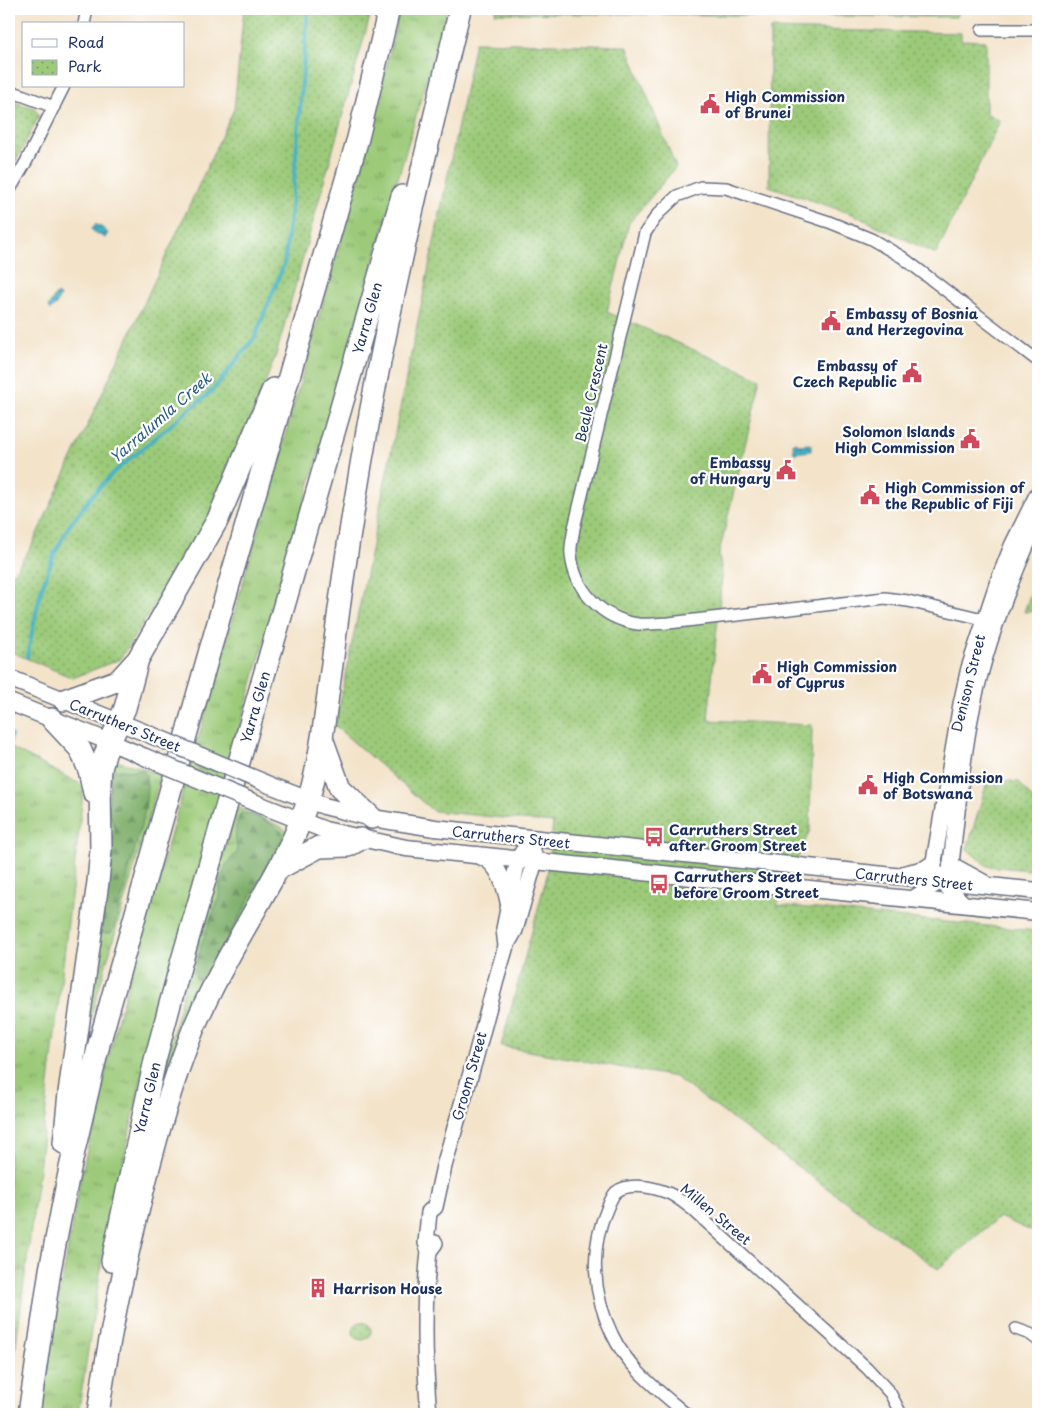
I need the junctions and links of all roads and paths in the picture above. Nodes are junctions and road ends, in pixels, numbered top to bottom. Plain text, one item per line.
1 (87, 9) edge
2 (389, 9) edge
3 (458, 9) edge
4 (84, 22) edge
5 (982, 30) dead end
6 (1038, 30) edge
7 (63, 88) edge
8 (9, 93) edge
9 (54, 107) junction
10 (9, 191) edge
11 (311, 300) junction
12 (1038, 361) edge
13 (1038, 493) edge
14 (1038, 519) edge
15 (990, 621) junction
16 (138, 659) junction
17 (9, 678) edge
18 (64, 700) junction
19 (9, 702) edge
20 (52, 720) junction
21 (118, 722) junction
22 (322, 738) junction
23 (110, 742) junction
24 (308, 800) junction
25 (372, 818) junction
26 (100, 820) junction
27 (302, 821) junction
28 (361, 839) junction
29 (532, 839) junction
30 (477, 855) junction
31 (518, 859) junction
32 (535, 861) junction
33 (934, 864) junction
34 (951, 865) junction
35 (278, 870) junction
36 (892, 876) junction
37 (940, 882) junction
38 (990, 886) junction
39 (1038, 891) edge
40 (912, 899) junction
41 (509, 904) junction
42 (964, 904) junction
43 (1038, 912) edge
44 (506, 946) junction
45 (50, 1270) junction
46 (1016, 1329) dead end
47 (1038, 1340) edge
48 (29, 1414) edge
49 (88, 1414) edge
50 (98, 1414) edge
51 (429, 1414) edge
52 (686, 1414) edge
53 (901, 1414) edge

1 - 4 street
2 - 11 highway
3 - 22 highway
3 - 49 highway, Yarra Glen
5 - 6 street
7 - 9 street
8 - 9 street
9 - 10 street
11 - 16 highway
11 - 45 highway
12 - 15 street, Beale Crescent
13 - 15 street, Denison Street
14 - 15 street, Denison Street
15 - 33 street, Denison Street
15 - 34 street, Denison Street
16 - 18 highway
16 - 21 highway
17 - 18 main road, Carruthers Street
18 - 21 main road, Carruthers Street
19 - 20 main road, Carruthers Street
20 - 23 main road, Carruthers Street
20 - 26 highway
21 - 23 highway
21 - 24 main road, Carruthers Street, bridge
22 - 24 highway
22 - 25 highway
23 - 26 highway
23 - 27 main road, Carruthers Street, bridge
24 - 25 main road, Carruthers Street
24 - 27 highway
25 - 29 main road, Carruthers Street
26 - 45 highway
27 - 28 main road, Carruthers Street
27 - 35 highway
28 - 30 main road, Carruthers Street
28 - 35 highway
29 - 31 street, Groom Street
29 - 32 street, Groom Street
29 - 36 main road, Carruthers Street
30 - 31 main road, Carruthers Street
30 - 41 main road
31 - 32 main road, Carruthers Street
31 - 41 street, Groom Street
32 - 40 main road, Carruthers Street
32 - 44 street, Groom Street
33 - 36 main road
33 - 37 street, Denison Street
34 - 37 street, Denison Street
34 - 38 main road
35 - 50 highway
36 - 37 main road, Carruthers Street
37 - 38 main road, Carruthers Street
37 - 40 street, Denison Street
37 - 42 street, Denison Street
38 - 39 main road, Carruthers Street
40 - 42 main road, Carruthers Street
41 - 44 street, Groom Street
42 - 43 main road, Carruthers Street
44 - 51 street, Groom Street
45 - 48 highway
46 - 47 street
52 - 53 street, Millen Street

